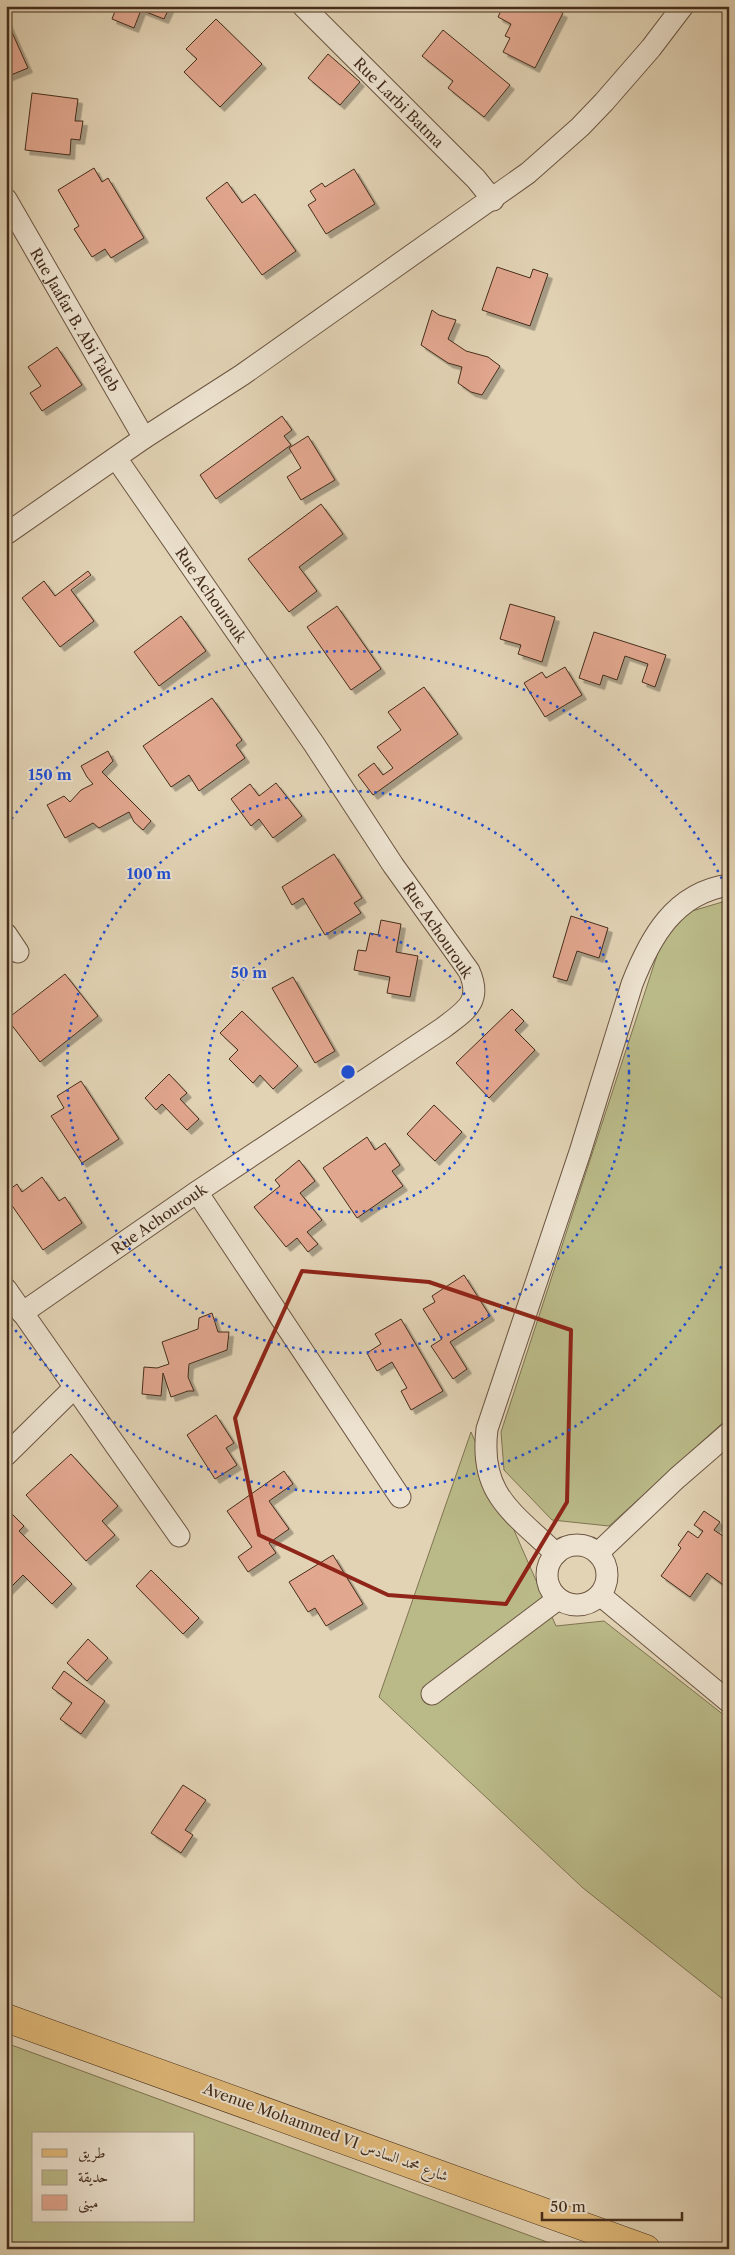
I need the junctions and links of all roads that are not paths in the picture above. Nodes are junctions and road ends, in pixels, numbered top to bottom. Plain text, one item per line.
1 (303, 6) edge
2 (683, 6) edge
3 (6, 199) edge
4 (493, 200) junction
5 (144, 438) junction
6 (116, 458) junction
7 (6, 534) edge
8 (729, 885) edge
9 (6, 934) edge
10 (18, 952) dead end
11 (197, 1192) junction
12 (6, 1290) edge
13 (22, 1313) junction
14 (74, 1388) junction
15 (729, 1433) edge
16 (6, 1455) edge
17 (400, 1497) dead end
18 (179, 1536) dead end
19 (556, 1554) junction
20 (598, 1554) junction
21 (600, 1595) junction
22 (558, 1599) junction
23 (432, 1694) dead end
24 (729, 1702) edge
25 (6, 2018) edge
26 (646, 2249) edge

1 - 4 street, Rue Larbi Batma
2 - 4 street
3 - 5 street, Rue Jaafar B. Abi Taleb
4 - 5 street
5 - 6 street
6 - 7 street
6 - 11 street, Rue Achourouk
8 - 19 street
9 - 10 street
11 - 13 street, Rue Achourouk
11 - 17 street
12 - 13 street
13 - 14 street
14 - 16 street
14 - 18 street
15 - 20 street
19 - 20 street
19 - 22 street
20 - 21 street
21 - 22 street
21 - 24 street
22 - 23 street
25 - 26 main road, Avenue Mohammed VI شارع محمد السادس

